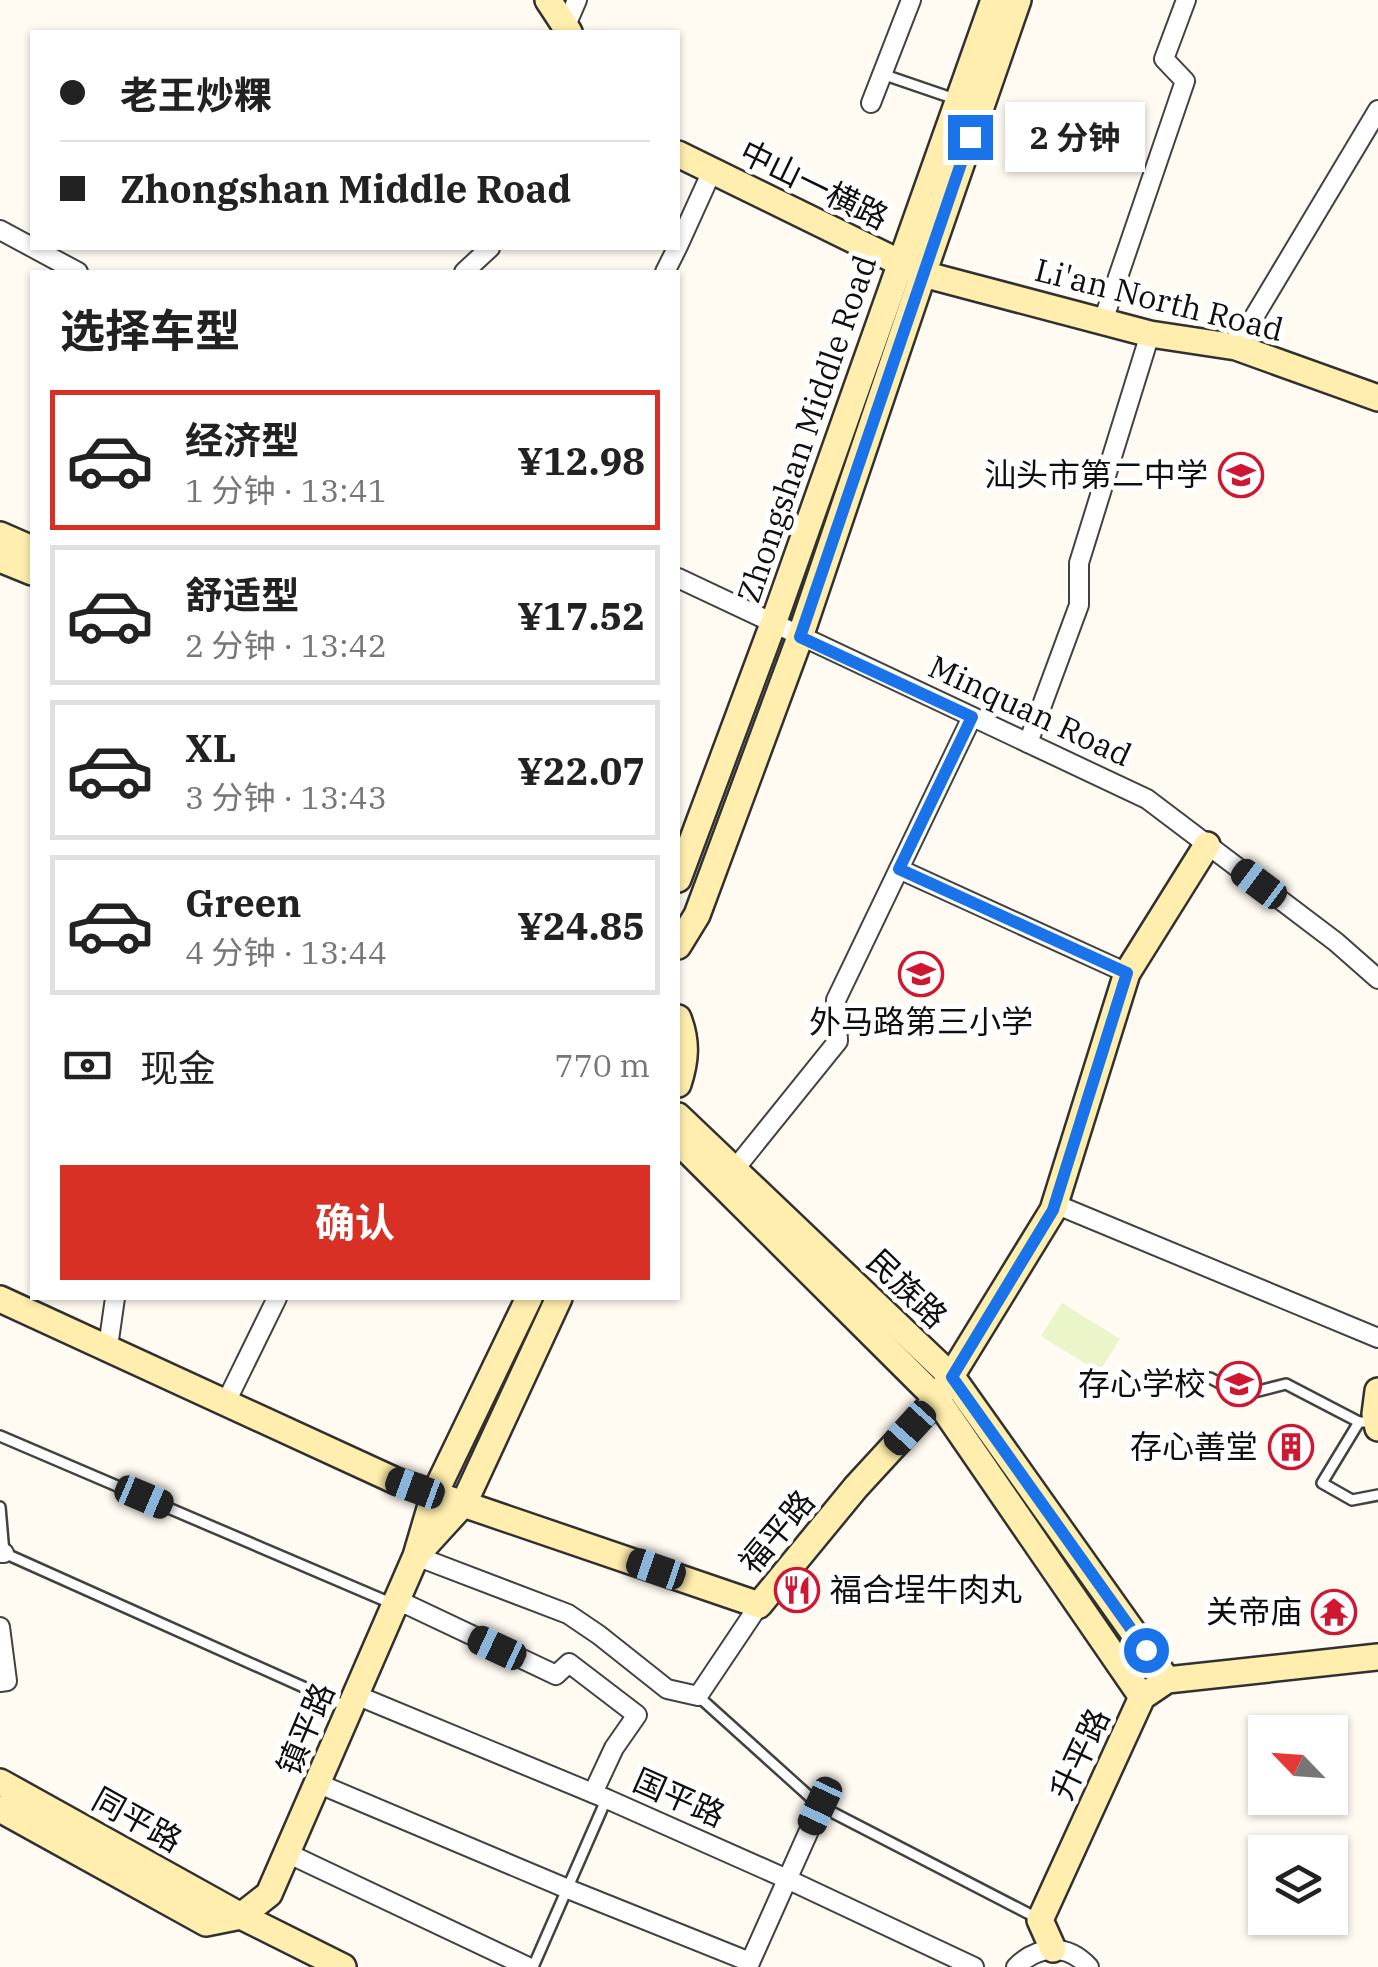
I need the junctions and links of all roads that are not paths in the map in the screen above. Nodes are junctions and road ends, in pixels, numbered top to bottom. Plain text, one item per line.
1 (548, 0) edge
2 (577, 0) edge
3 (911, 0) edge
4 (994, 0) edge
5 (1018, 0) edge
6 (1186, 0) edge
7 (567, 30) edge
8 (882, 74) junction
9 (960, 101) junction
10 (871, 103) dead end
11 (1378, 110) edge
12 (680, 155) edge
13 (712, 171) junction
14 (0, 230) edge
15 (680, 240) edge
16 (30, 246) edge
17 (37, 250) edge
18 (488, 250) edge
19 (911, 268) junction
20 (74, 270) edge
21 (466, 270) edge
22 (1104, 321) junction
23 (1150, 334) junction
24 (1236, 347) junction
25 (1378, 398) edge
26 (0, 535) edge
27 (30, 547) edge
28 (0, 559) edge
29 (30, 571) edge
30 (680, 579) edge
31 (774, 624) junction
32 (800, 637) junction
33 (972, 717) junction
34 (1028, 743) junction
35 (1207, 845) junction
36 (899, 869) junction
37 (680, 874) edge
38 (680, 943) edge
39 (1127, 973) junction
40 (1378, 978) edge
41 (680, 1025) edge
42 (680, 1077) edge
43 (680, 1118) edge
44 (680, 1144) edge
45 (734, 1170) junction
46 (1055, 1204) junction
47 (0, 1299) edge
48 (115, 1300) edge
49 (276, 1300) edge
50 (528, 1300) edge
51 (557, 1300) edge
52 (1378, 1338) edge
53 (108, 1347) junction
54 (952, 1377) junction
55 (1210, 1378) dead end
56 (1378, 1391) edge
57 (937, 1399) junction
58 (226, 1402) junction
59 (1371, 1424) edge
60 (0, 1436) edge
61 (434, 1495) junction
62 (1378, 1495) edge
63 (464, 1503) junction
64 (0, 1508) edge
65 (2, 1553) edge
66 (416, 1556) junction
67 (394, 1605) junction
68 (759, 1605) junction
69 (0, 1628) edge
70 (1378, 1657) edge
71 (1167, 1680) junction
72 (0, 1682) edge
73 (698, 1696) junction
74 (1142, 1697) junction
75 (353, 1701) junction
76 (0, 1782) edge
77 (318, 1783) junction
78 (600, 1796) junction
79 (820, 1806) junction
80 (0, 1809) edge
81 (287, 1853) junction
82 (787, 1878) junction
83 (568, 1888) junction
84 (241, 1916) junction
85 (1040, 1920) junction
86 (1054, 1949) junction
87 (754, 1965) edge
88 (341, 1966) edge
89 (531, 1967) edge
90 (974, 1967) edge
91 (1016, 1967) edge
92 (1089, 1967) edge

1 - 7 street
2 - 7 street
3 - 8 street
4 - 9 street, Zhongshan Middle Road
5 - 19 street, Zhongshan Middle Road
6 - 22 street
8 - 9 lane
8 - 10 street
9 - 19 street, Zhongshan Middle Road
11 - 24 street
12 - 13 street, 中山一横路
13 - 15 street
13 - 19 street, 中山一横路
14 - 16 street
17 - 20 street
18 - 21 street
19 - 22 street, Li'an North Road
19 - 31 street, Zhongshan Middle Road
19 - 32 street, Zhongshan Middle Road
22 - 23 street, Li'an North Road
23 - 24 street, Li'an North Road
23 - 34 street
24 - 25 street, Li'an North Road
26 - 27 street
28 - 29 street
30 - 31 street, Minquan Road
31 - 32 street, Minquan Road
31 - 37 street, Zhongshan Middle Road
32 - 33 street, Minquan Road
32 - 38 street, Zhongshan Middle Road
33 - 34 street, Minquan Road
33 - 36 street
34 - 35 street, Minquan Road
35 - 39 street, 福平路
35 - 40 street, Minquan Road
36 - 39 street
36 - 45 street
39 - 46 street, 福平路
41 - 42 street
43 - 45 street, 民族路
44 - 57 street, 民族路
45 - 54 street, 民族路
46 - 52 street
46 - 54 street, 福平路
47 - 53 street, 福平路
48 - 53 street
49 - 58 street
50 - 61 street, 镇平路
51 - 63 street, 镇平路
53 - 58 street, 福平路
54 - 57 street, 福平路
54 - 71 street, 民族路
55 - 59 lane
56 - 59 street
57 - 68 street, 福平路
57 - 74 street, 民族路
58 - 61 street, 福平路
59 - 62 lane
60 - 67 lane
61 - 63 street, 福平路
61 - 66 street, 镇平路
63 - 66 street, 镇平路
63 - 68 street, 福平路
64 - 65 lane
65 - 75 lane
66 - 67 street, 镇平路
66 - 73 street
67 - 75 street, 镇平路
67 - 78 street
68 - 73 street
69 - 72 street
70 - 71 street, 升平路
71 - 74 street, 升平路
73 - 79 lane
74 - 85 street, 升平路
75 - 77 street, 镇平路
75 - 78 street, 国平路
76 - 84 street, 同平路
77 - 81 street, 镇平路
77 - 83 street
78 - 82 street, 国平路
78 - 83 lane
79 - 82 street
79 - 85 lane
80 - 84 street, 同平路
81 - 84 street, 镇平路
81 - 89 street
82 - 87 street
82 - 90 street, 国平路
83 - 87 street
83 - 89 lane
84 - 88 street, 同平路
85 - 86 street
86 - 91 street
86 - 92 street

